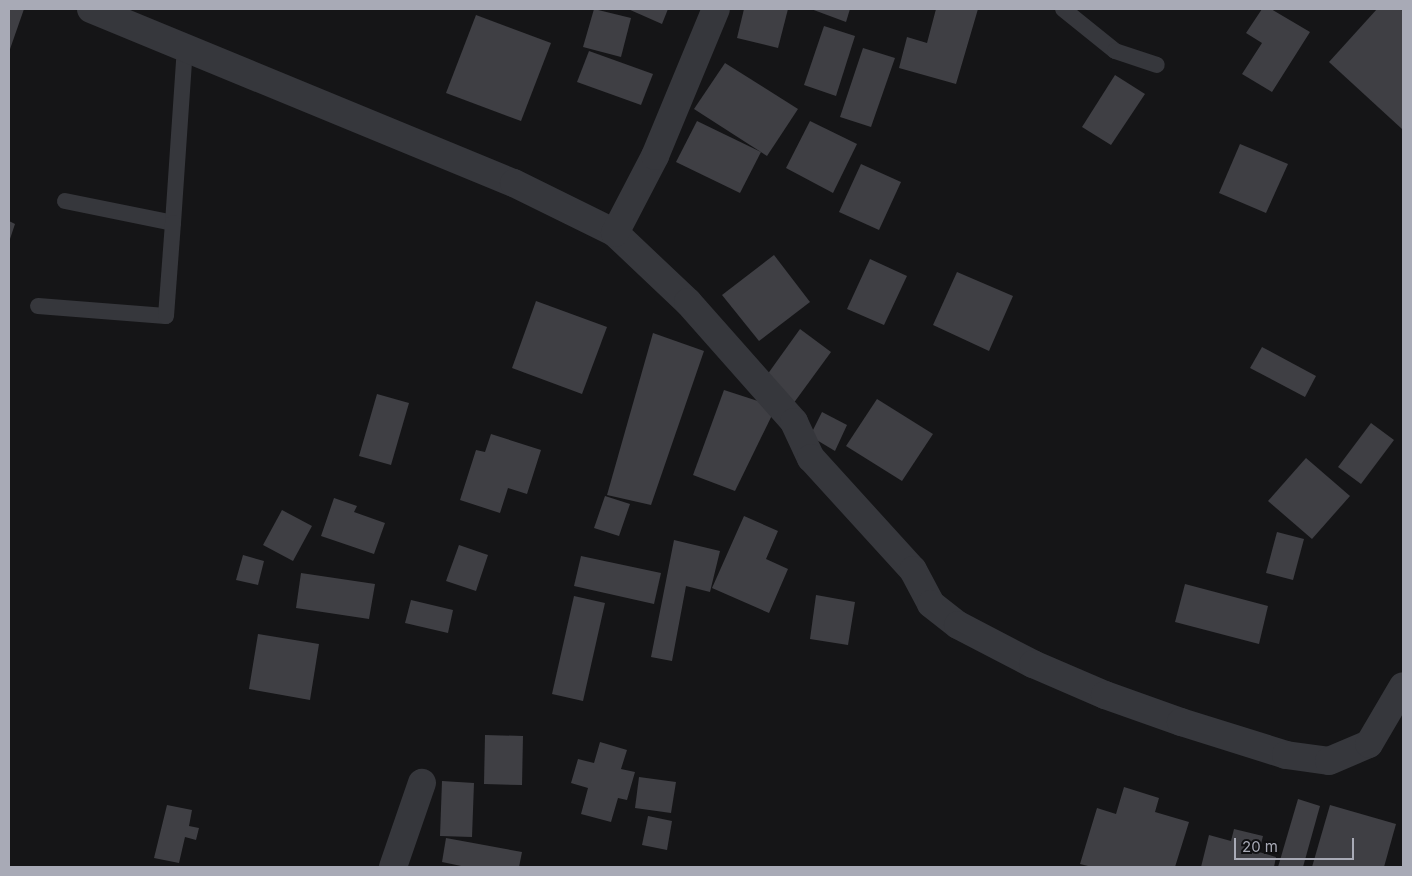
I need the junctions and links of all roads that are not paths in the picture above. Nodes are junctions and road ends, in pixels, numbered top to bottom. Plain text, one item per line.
1 (91, 9) edge
2 (716, 9) edge
3 (1063, 9) edge
4 (185, 49) junction
5 (1157, 65) dead end
6 (65, 201) dead end
7 (173, 223) junction
8 (615, 233) junction
9 (38, 306) dead end
10 (1403, 686) edge
11 (422, 783) dead end
12 (393, 867) edge

1 - 4 street
2 - 8 street
3 - 5 lane
4 - 7 lane
4 - 8 street
6 - 7 lane
7 - 9 lane
8 - 10 street
11 - 12 street

